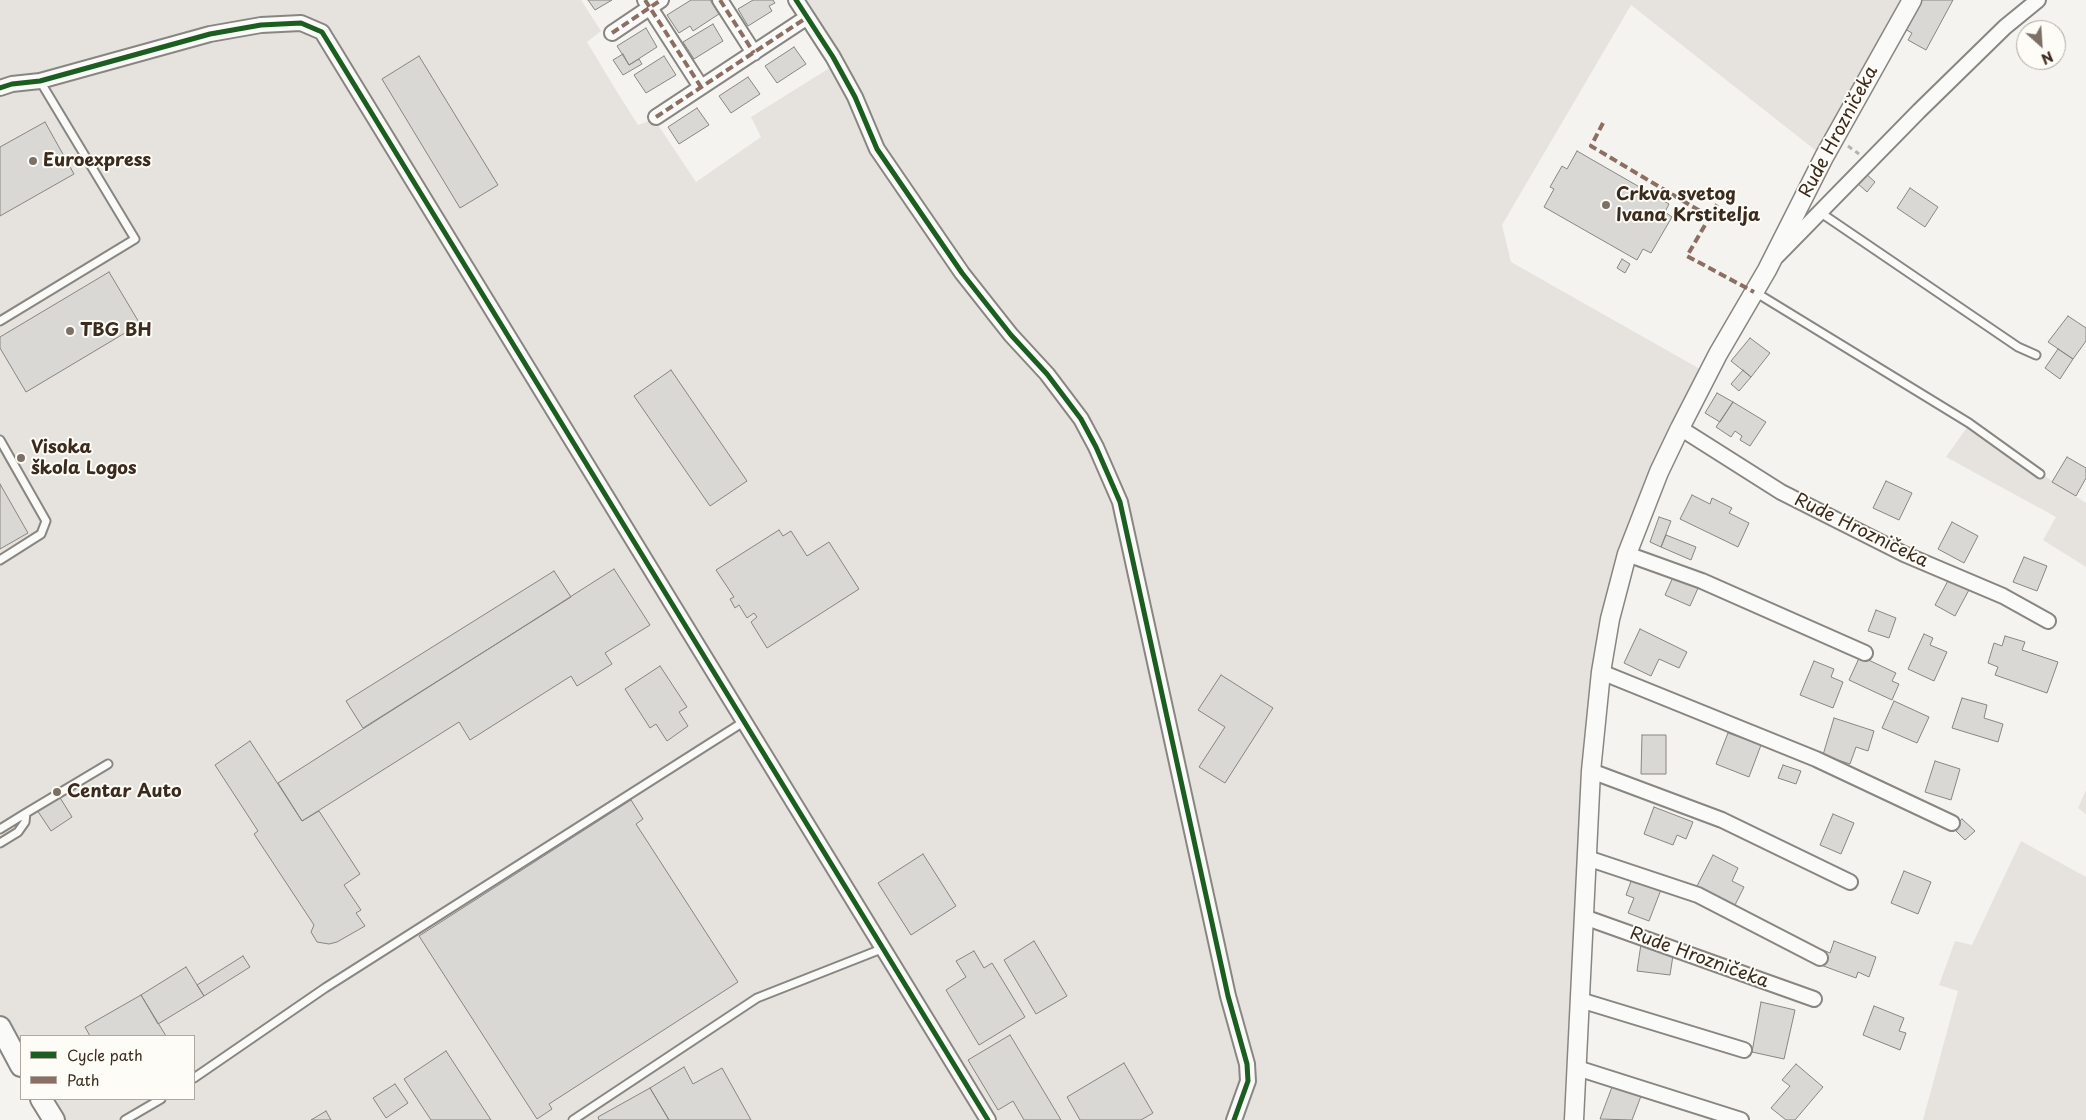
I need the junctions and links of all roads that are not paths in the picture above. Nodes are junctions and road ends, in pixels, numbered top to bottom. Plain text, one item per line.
1 (720, 0) edge
2 (796, 0) edge
3 (1912, 0) edge
4 (2038, 0) edge
5 (652, 2) edge
6 (806, 18) junction
7 (612, 33) dead end
8 (754, 53) junction
9 (40, 81) junction
10 (701, 87) junction
11 (0, 88) edge
12 (656, 117) dead end
13 (1821, 213) junction
14 (1771, 262) junction
15 (1754, 292) junction
16 (0, 321) edge
17 (2036, 355) dead end
18 (1680, 428) junction
19 (0, 440) edge
20 (2040, 474) dead end
21 (1627, 554) junction
22 (0, 560) edge
23 (2048, 621) dead end
24 (1865, 654) dead end
25 (1601, 672) junction
26 (745, 721) junction
27 (108, 764) dead end
28 (1590, 771) junction
29 (26, 813) junction
30 (1952, 823) dead end
31 (0, 829) edge
32 (0, 843) edge
33 (1587, 858) junction
34 (1850, 882) dead end
35 (1584, 917) junction
36 (884, 948) junction
37 (1820, 958) dead end
38 (1814, 999) dead end
39 (1580, 1000) junction
40 (0, 1027) edge
41 (1744, 1050) dead end
42 (20, 1064) edge
43 (1577, 1068) junction
44 (195, 1077) edge
45 (42, 1100) edge
46 (159, 1100) edge
47 (54, 1120) edge
48 (125, 1120) edge
49 (573, 1120) edge
50 (988, 1120) edge
51 (1234, 1120) edge
52 (1574, 1120) edge
53 (1741, 1120) edge

1 - 8 street
2 - 6 street
3 - 14 street, Rude Hrozničeka
4 - 13 street
5 - 7 street
5 - 10 street
6 - 8 street
6 - 51 street
8 - 10 street
9 - 11 street
9 - 16 lane
9 - 26 street
10 - 12 street
13 - 14 street
13 - 17 lane, Rude Hrozničeka
14 - 15 street, Rude Hrozničeka
15 - 18 street, Rude Hrozničeka
15 - 20 lane
18 - 21 street, Rude Hrozničeka
18 - 23 street, Rude Hrozničeka
19 - 22 lane
21 - 24 street
21 - 25 street, Rude Hrozničeka
25 - 28 street, Rude Hrozničeka
25 - 30 street
26 - 36 street
26 - 44 lane
27 - 29 lane
28 - 33 street, Rude Hrozničeka
28 - 34 street
29 - 31 lane
29 - 32 lane
33 - 35 street, Rude Hrozničeka
33 - 37 street
35 - 38 street, Rude Hrozničeka
35 - 39 street, Rude Hrozničeka
36 - 49 lane
36 - 50 street
39 - 41 street
39 - 43 street, Rude Hrozničeka
40 - 42 main road
43 - 52 street, Rude Hrozničeka
43 - 53 street
45 - 47 main road
46 - 48 lane

